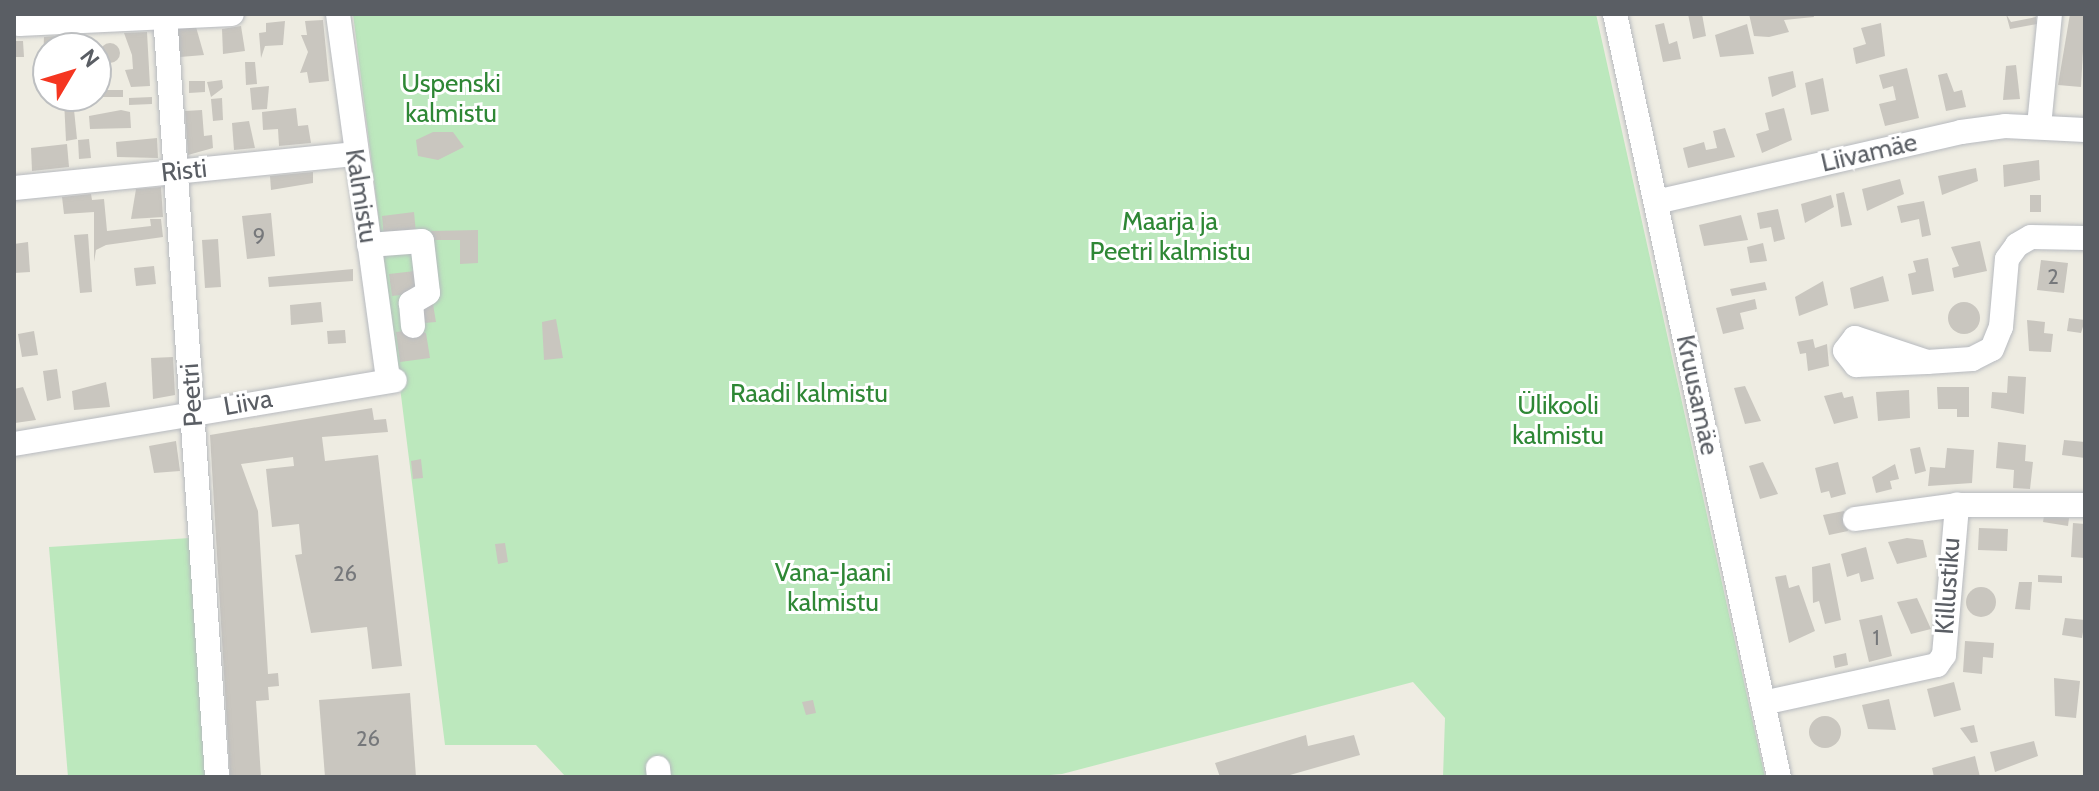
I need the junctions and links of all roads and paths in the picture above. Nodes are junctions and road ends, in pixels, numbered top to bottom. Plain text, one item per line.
1 (18, 14) edge
2 (232, 14) edge
3 (338, 14) edge
4 (1615, 14) edge
5 (2050, 14) edge
6 (165, 16) edge
7 (2039, 126) junction
8 (2085, 130) edge
9 (354, 154) junction
10 (176, 172) junction
11 (14, 188) edge
12 (1656, 202) junction
13 (2085, 238) edge
14 (369, 245) junction
15 (413, 326) dead end
16 (1927, 362) dead end
17 (391, 379) joint
18 (194, 413) junction
19 (14, 444) edge
20 (1957, 505) junction
21 (2085, 505) edge
22 (1855, 519) dead end
23 (1763, 703) junction
24 (217, 777) edge
25 (1779, 777) edge

1 - 6 street
2 - 6 street
3 - 9 street, Kalmistu
4 - 12 street, Kruusamäe
5 - 7 street
6 - 10 street, Peetri
7 - 8 street, Liivamäe
7 - 12 street, Liivamäe
9 - 10 street, Risti
9 - 14 street, Kalmistu
10 - 11 street, Risti
10 - 18 street, Peetri
12 - 23 street, Kruusamäe
13 - 16 street
14 - 15 street
14 - 17 street, Kalmistu
17 - 18 street, Liiva
18 - 19 street, Liiva
18 - 24 street, Peetri
20 - 21 street, Killustiku
20 - 22 street
20 - 23 street, Killustiku
23 - 25 street, Kruusamäe

